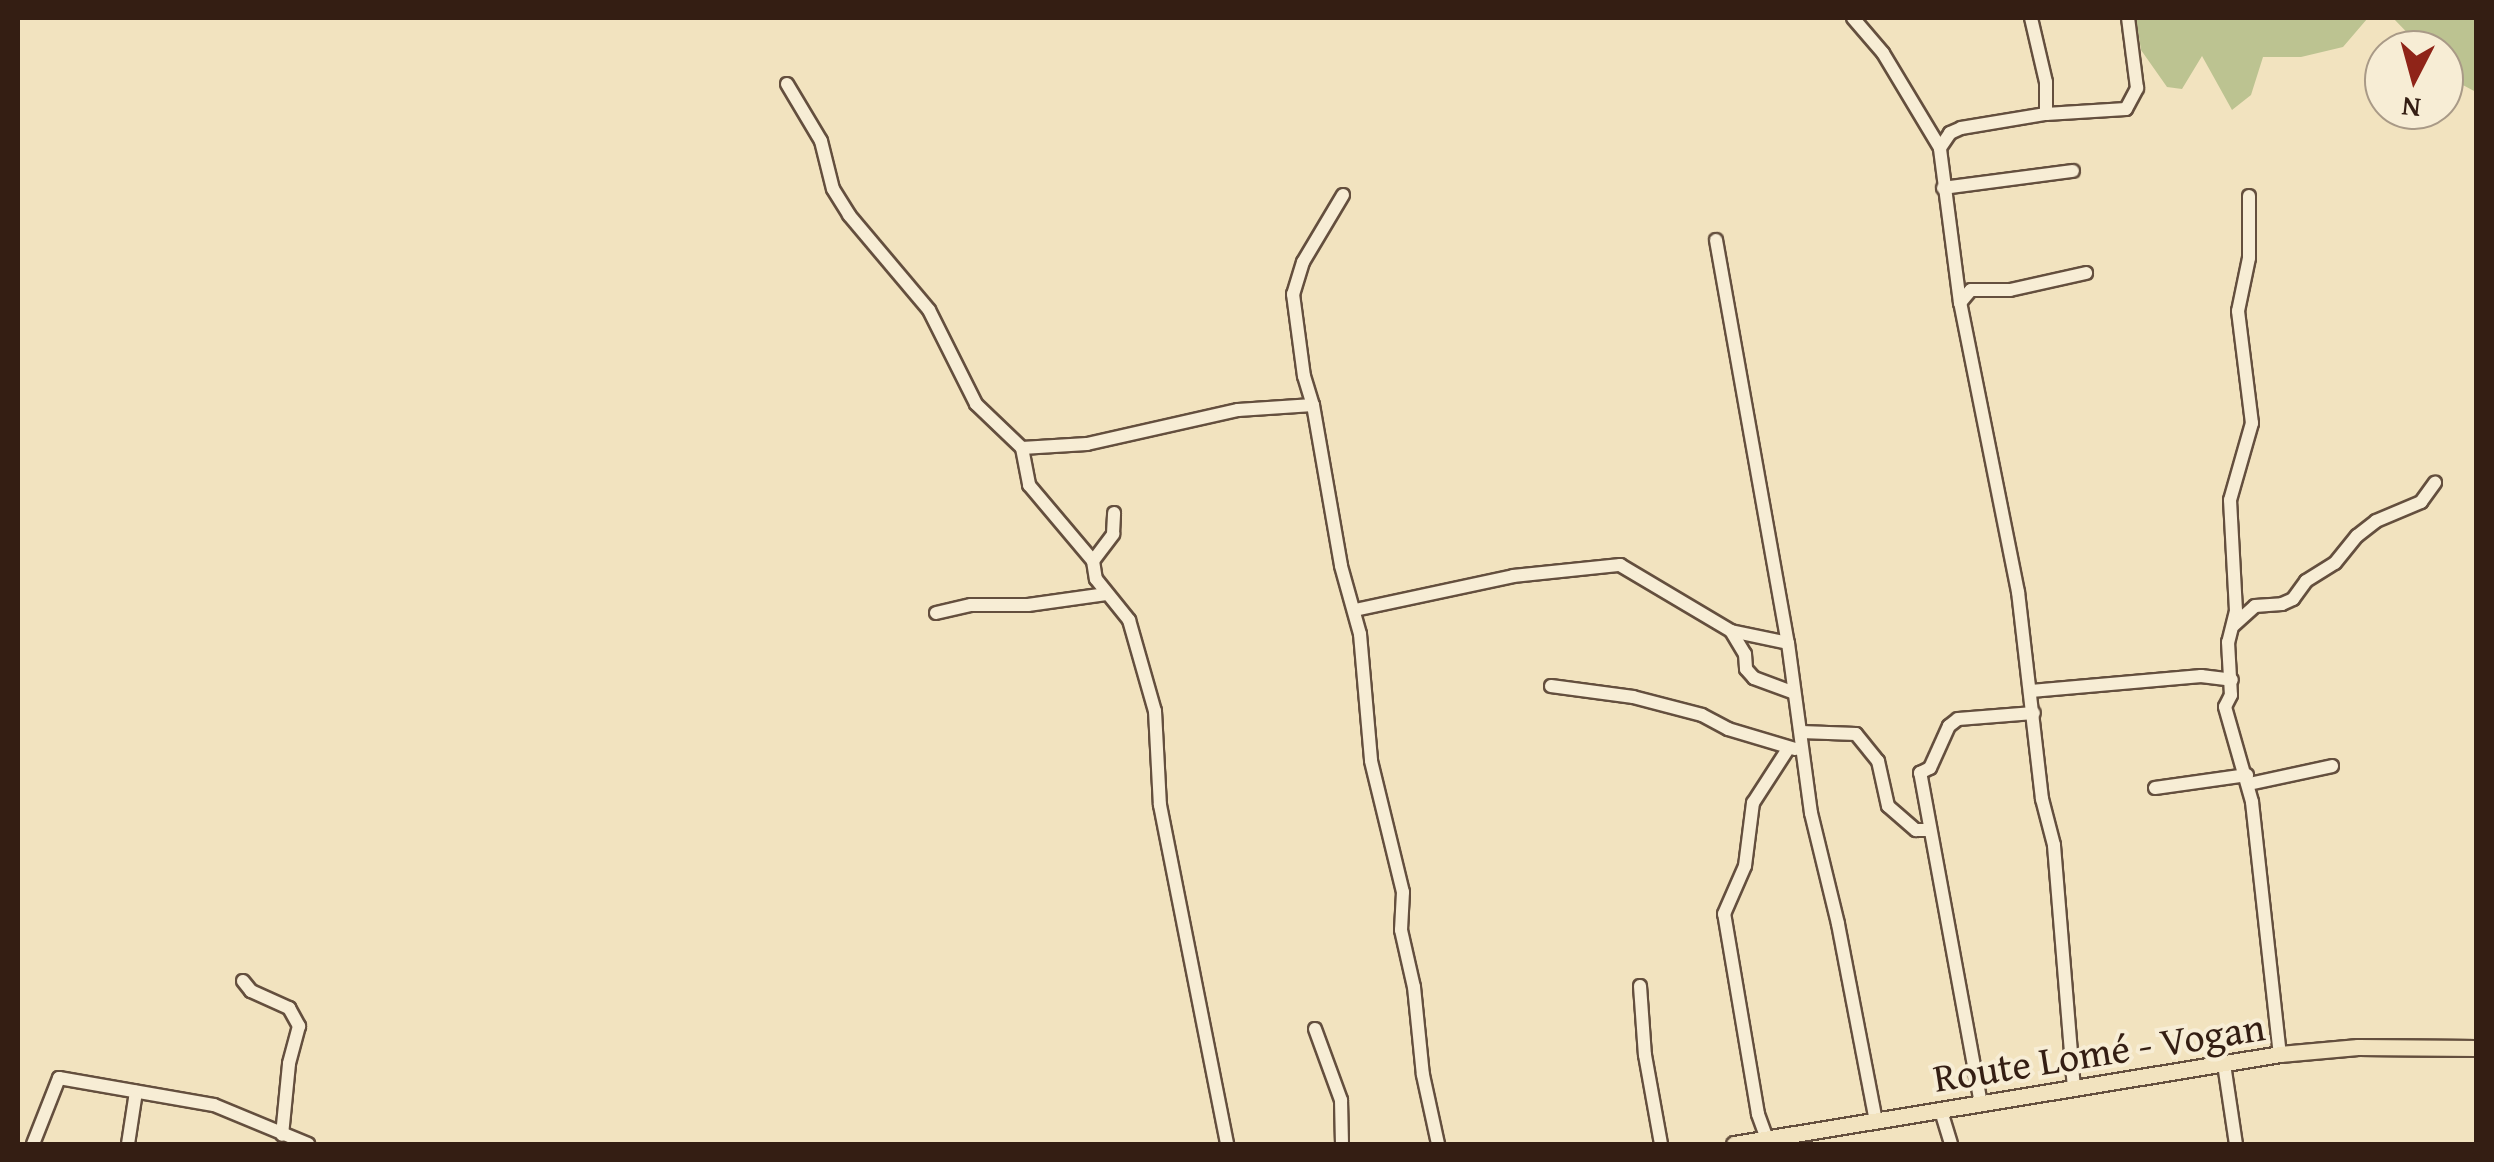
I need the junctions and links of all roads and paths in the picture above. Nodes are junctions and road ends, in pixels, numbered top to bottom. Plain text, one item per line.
1 (1853, 18) edge
2 (2030, 18) edge
3 (2128, 18) edge
4 (787, 84) dead end
5 (2046, 114) junction
6 (1940, 148) junction
7 (2074, 172) dead end
8 (1944, 188) junction
9 (1343, 195) dead end
10 (2249, 196) dead end
11 (1716, 240) dead end
12 (2086, 273) dead end
13 (1960, 303) junction
14 (1313, 405) junction
15 (1022, 448) junction
16 (2435, 483) dead end
17 (1114, 513) dead end
18 (1092, 560) junction
19 (1106, 594) junction
20 (1355, 610) junction
21 (936, 613) dead end
22 (2232, 627) junction
23 (1731, 632) junction
24 (1788, 642) junction
25 (2232, 680) junction
26 (1552, 686) dead end
27 (2030, 691) junction
28 (1792, 692) junction
29 (2034, 713) junction
30 (1801, 732) junction
31 (1795, 749) junction
32 (2332, 766) dead end
33 (2248, 780) junction
34 (2155, 788) dead end
35 (1930, 830) junction
36 (243, 982) dead end
37 (1640, 986) dead end
38 (1315, 1028) dead end
39 (2476, 1048) edge
40 (2280, 1054) junction
41 (2224, 1064) junction
42 (2074, 1089) junction
43 (136, 1092) junction
44 (1981, 1104) junction
45 (1941, 1110) junction
46 (1876, 1122) junction
47 (282, 1135) junction
48 (1766, 1140) junction
49 (33, 1144) edge
50 (128, 1144) edge
51 (308, 1144) edge
52 (1226, 1144) edge
53 (1342, 1144) edge
54 (1438, 1144) edge
55 (1661, 1144) edge
56 (1734, 1144) edge
57 (1951, 1144) edge
58 (2236, 1144) edge

1 - 6 street
2 - 5 street
3 - 5 street
4 - 15 street
5 - 6 street
6 - 8 street
7 - 8 street
8 - 13 street
9 - 14 street
10 - 22 street
11 - 24 street
12 - 13 street
13 - 27 street
14 - 15 street
14 - 20 street
15 - 18 street
16 - 22 street
17 - 18 street
18 - 19 street
19 - 21 street
19 - 52 street
20 - 23 street
20 - 54 street
22 - 25 street
23 - 24 street
23 - 28 street
24 - 28 street
25 - 27 street
25 - 33 street
26 - 31 street
27 - 29 street
28 - 30 street
29 - 35 street
29 - 42 street
30 - 31 street
30 - 35 street
31 - 46 street
31 - 48 street
32 - 33 street
33 - 34 street
33 - 40 street
35 - 44 street
36 - 47 street
37 - 55 street
38 - 53 street
39 - 40 main road, Route Lomé - Vogan
40 - 41 main road, Route Lomé - Vogan
41 - 42 main road, Route Lomé - Vogan
41 - 58 street
42 - 44 main road, Route Lomé - Vogan
43 - 47 street
43 - 49 street
43 - 50 street
44 - 45 main road, Route Lomé - Vogan
45 - 46 main road, Route Lomé - Vogan
45 - 57 street
46 - 48 main road, Route Lomé - Vogan
47 - 51 street
48 - 56 main road, Route Lomé - Vogan

